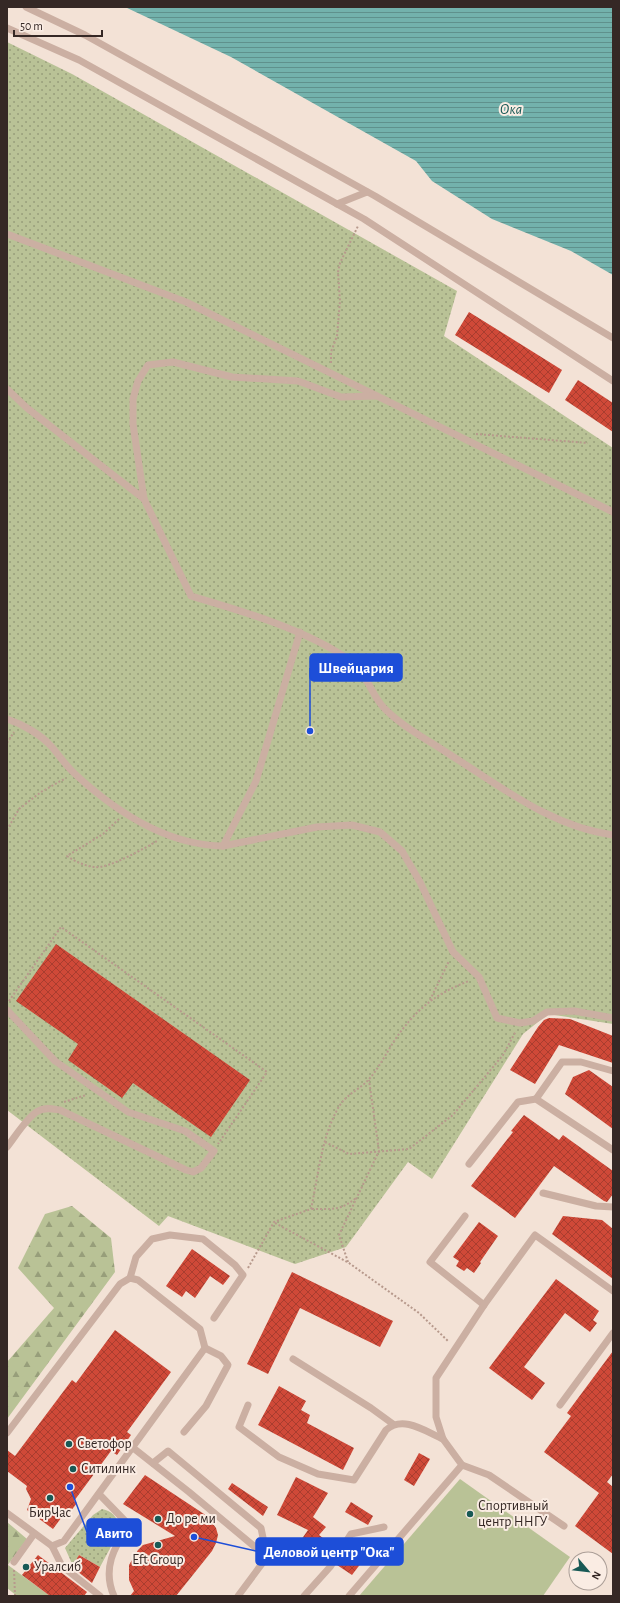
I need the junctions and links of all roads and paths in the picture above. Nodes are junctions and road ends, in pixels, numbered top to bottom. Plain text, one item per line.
1 (26, 7) edge
2 (7, 28) edge
3 (367, 192) junction
4 (337, 204) junction
5 (362, 218) junction
6 (7, 234) edge
7 (613, 338) edge
8 (332, 373) junction
9 (613, 381) edge
10 (7, 389) edge
11 (376, 396) junction
12 (472, 433) dead end
13 (588, 443) dead end
14 (144, 499) junction
15 (613, 512) edge
16 (300, 632) junction
17 (7, 719) edge
18 (20, 723) junction
19 (7, 743) edge
20 (74, 774) junction
21 (124, 814) junction
22 (7, 830) edge
23 (166, 835) junction
24 (613, 835) edge
25 (223, 846) junction
26 (453, 952) junction
27 (479, 977) junction
28 (429, 1001) junction
29 (7, 1004) edge
30 (7, 1010) edge
31 (613, 1018) edge
32 (520, 1022) junction
33 (613, 1071) edge
34 (369, 1079) junction
35 (86, 1094) dead end
36 (536, 1099) junction
37 (63, 1102) dead end
38 (324, 1142) junction
39 (7, 1147) edge
40 (613, 1150) edge
41 (214, 1151) junction
42 (379, 1151) junction
43 (469, 1164) dead end
44 (543, 1193) dead end
45 (357, 1197) junction
46 (613, 1207) edge
47 (311, 1209) junction
48 (465, 1216) dead end
49 (274, 1222) junction
50 (349, 1263) junction
51 (243, 1275) junction
52 (130, 1278) junction
53 (613, 1291) edge
54 (484, 1305) junction
55 (214, 1318) dead end
56 (613, 1333) edge
57 (205, 1348) junction
58 (456, 1348) junction
59 (293, 1359) dead end
60 (248, 1405) dead end
61 (560, 1405) dead end
62 (393, 1424) junction
63 (184, 1432) dead end
64 (7, 1433) edge
65 (443, 1439) junction
66 (132, 1446) junction
67 (153, 1463) junction
68 (462, 1465) junction
69 (99, 1494) junction
70 (7, 1513) edge
71 (564, 1526) dead end
72 (384, 1527) dead end
73 (34, 1534) junction
74 (52, 1546) junction
75 (267, 1557) junction
76 (14, 1562) joint
77 (15, 1595) dead end
78 (100, 1596) edge
79 (114, 1596) edge
80 (238, 1596) edge
81 (304, 1596) edge
82 (349, 1596) edge

1 - 3 lane
2 - 4 lane
3 - 4 lane
3 - 7 lane
4 - 5 lane
5 - 8 path
5 - 9 lane
6 - 8 lane
8 - 11 lane
10 - 14 lane
11 - 14 lane
11 - 15 lane
12 - 13 path
14 - 16 lane
16 - 24 lane
16 - 25 lane
17 - 18 lane
18 - 19 path
18 - 20 lane
20 - 21 lane
20 - 22 path
21 - 23 lane
21 - 23 path
23 - 25 lane
25 - 26 lane
26 - 27 lane
26 - 28 path
27 - 28 path
27 - 32 lane
28 - 34 path
29 - 41 path
30 - 41 lane
31 - 32 lane
32 - 42 path
33 - 36 lane
34 - 38 path
34 - 42 path
35 - 37 path
36 - 40 lane
36 - 43 lane
38 - 42 path
38 - 47 path
39 - 41 lane
42 - 45 path
44 - 46 lane
45 - 47 path
45 - 50 path
47 - 49 path
48 - 54 lane
49 - 50 path
49 - 51 path
50 - 58 path
51 - 52 lane
51 - 55 lane
52 - 57 lane
52 - 64 lane
53 - 54 lane
54 - 58 lane
56 - 61 lane
57 - 63 lane
57 - 66 lane
58 - 65 lane
59 - 62 lane
60 - 62 lane
62 - 65 lane
65 - 68 lane
66 - 67 lane
66 - 69 lane
67 - 75 lane
67 - 75 lane
68 - 71 lane
68 - 82 lane
69 - 74 lane
69 - 79 lane
70 - 73 lane
72 - 81 lane
73 - 74 lane
73 - 76 lane
74 - 78 lane
75 - 80 lane
76 - 77 path

